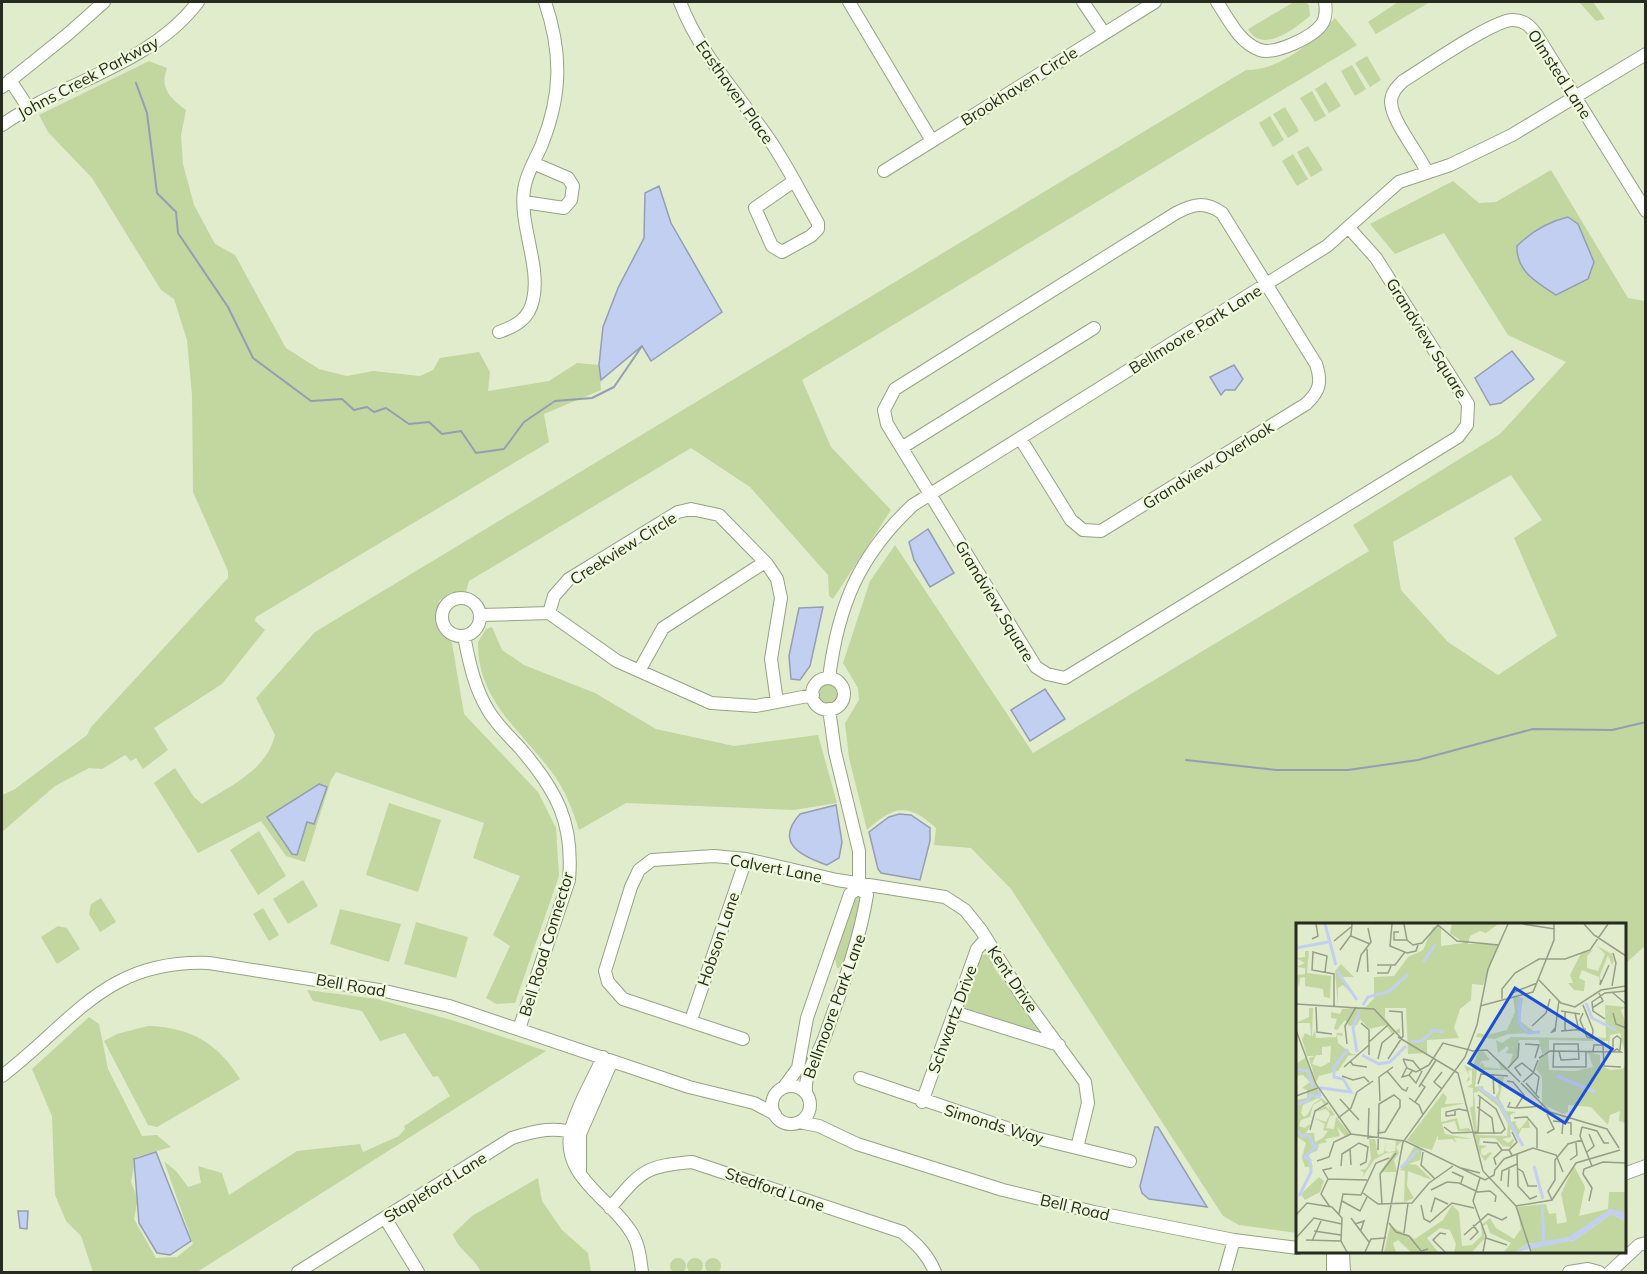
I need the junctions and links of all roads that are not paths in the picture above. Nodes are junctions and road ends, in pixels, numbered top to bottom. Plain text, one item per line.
1 (104, 2) edge
2 (198, 2) edge
3 (545, 2) edge
4 (680, 2) edge
5 (849, 2) edge
6 (1083, 2) edge
7 (1155, 2) edge
8 (1217, 2) edge
9 (1325, 2) edge
10 (1104, 33) junction
11 (1646, 54) edge
12 (6, 84) edge
13 (1575, 96) junction
14 (29, 109) junction
15 (2, 125) edge
16 (932, 141) junction
17 (533, 163) junction
18 (884, 171) dead end
19 (1427, 172) junction
20 (794, 182) junction
21 (524, 202) junction
22 (1646, 211) edge
23 (1349, 228) junction
24 (1266, 284) junction
25 (1094, 328) dead end
26 (499, 332) dead end
27 (1020, 438) junction
28 (906, 445) dead end
29 (929, 494) junction
30 (765, 562) junction
31 (549, 613) junction
32 (480, 615) junction
33 (464, 636) junction
34 (639, 671) junction
35 (829, 678) junction
36 (813, 695) junction
37 (777, 702) junction
38 (829, 710) junction
39 (746, 859) junction
40 (859, 886) junction
41 (986, 939) junction
42 (825, 968) junction
43 (846, 975) junction
44 (954, 1012) junction
45 (807, 1018) junction
46 (690, 1020) junction
47 (828, 1025) junction
48 (519, 1029) junction
49 (743, 1039) dead end
50 (1059, 1045) junction
51 (608, 1059) junction
52 (2, 1076) edge
53 (860, 1078) dead end
54 (781, 1089) junction
55 (723, 1097) junction
56 (808, 1098) junction
57 (922, 1101) junction
58 (775, 1114) junction
59 (799, 1122) junction
60 (576, 1132) junction
61 (857, 1144) junction
62 (1077, 1148) junction
63 (1130, 1161) dead end
64 (1646, 1166) edge
65 (1626, 1173) edge
66 (610, 1208) junction
67 (385, 1218) junction
68 (1234, 1240) junction
69 (1646, 1243) edge
70 (1296, 1248) edge
71 (1333, 1253) edge
72 (1343, 1253) edge
73 (298, 1272) edge
74 (418, 1272) edge
75 (642, 1272) edge
76 (935, 1272) edge
77 (1225, 1272) edge
78 (1333, 1272) edge
79 (1344, 1272) edge
80 (1569, 1272) edge
81 (1599, 1272) edge
82 (1610, 1272) edge

1 - 12 street, Johns Creek Parkway
2 - 14 street, Johns Creek Parkway
3 - 17 street
4 - 20 street, Easthaven Place
5 - 16 street
6 - 10 street
7 - 10 street, Brookhaven Circle
8 - 9 street
10 - 16 street, Brookhaven Circle
11 - 13 street, Bellmoore Park Lane
12 - 14 street
13 - 19 street, Bellmoore Park Lane
13 - 19 street, Olmsted Lane
13 - 22 street, Olmsted Lane
14 - 15 street, Johns Creek Parkway
16 - 18 street, Brookhaven Circle
17 - 21 street
17 - 21 street
19 - 23 street, Bellmoore Park Lane
20 - 20 street, Easthaven Place
21 - 26 street
23 - 24 street, Bellmoore Park Lane
23 - 29 street, Grandview Square
24 - 27 street, Bellmoore Park Lane
24 - 27 street, Grandview Overlook
24 - 29 street, Grandview Square
25 - 28 street
27 - 29 street, Bellmoore Park Lane
29 - 35 street, Bellmoore Park Lane
30 - 31 street, Creekview Circle
30 - 34 street
30 - 37 street, Creekview Circle
31 - 32 street
31 - 34 street
32 - 33 street
32 - 33 street
33 - 48 street, Bell Road Connector
34 - 37 street
35 - 36 street
35 - 38 street
36 - 37 street
36 - 38 street
38 - 40 street, Bellmoore Park Lane
39 - 40 street, Calvert Lane
39 - 46 street, Hobson Lane
39 - 46 street, Calvert Lane
40 - 41 street, Kent Drive
40 - 42 street, Bellmoore Park Lane
40 - 43 street, Bellmoore Park Lane
41 - 44 street, Schwartz Drive
41 - 50 street, Kent Drive
42 - 43 street
42 - 45 street, Bellmoore Park Lane
43 - 47 street, Bellmoore Park Lane
44 - 50 street
44 - 57 street, Schwartz Drive
45 - 47 street
45 - 54 street, Bellmoore Park Lane
46 - 49 street, Calvert Lane
47 - 56 street, Bellmoore Park Lane
48 - 51 street, Bell Road
48 - 52 street, Bell Road
50 - 62 street, Kent Drive
51 - 55 street, Bell Road
51 - 60 street
53 - 57 street, Simonds Way
54 - 55 street, Bell Road
54 - 56 street, Bell Road
54 - 58 street
55 - 58 street, Bell Road
56 - 59 street
56 - 61 street, Bell Road
57 - 62 street, Simonds Way
58 - 59 street, Bell Road
59 - 61 street, Bell Road
60 - 66 street
60 - 67 street, Stapleford Lane
61 - 68 street, Bell Road
62 - 63 street, Simonds Way
64 - 65 street
66 - 75 street
66 - 76 street, Stedford Lane
67 - 73 street, Stapleford Lane
67 - 74 street
68 - 70 street, Bell Road
68 - 77 street
69 - 82 street
71 - 78 street
72 - 79 street
80 - 81 street

